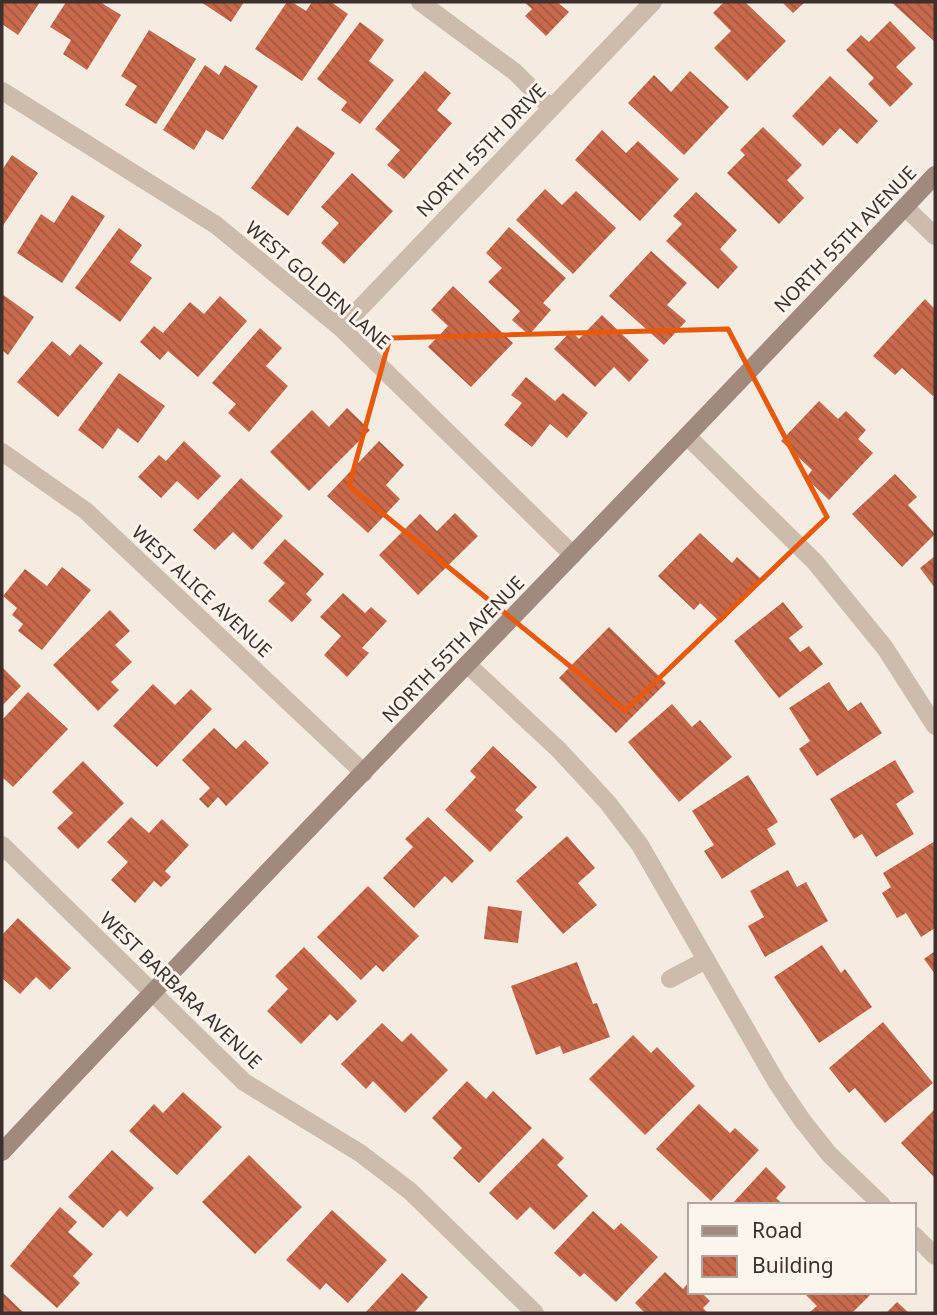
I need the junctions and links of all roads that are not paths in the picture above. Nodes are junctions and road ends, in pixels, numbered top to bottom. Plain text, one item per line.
1 (420, 2) edge
2 (653, 2) edge
3 (2, 91) edge
4 (551, 108) junction
5 (935, 175) edge
6 (905, 207) junction
7 (935, 236) edge
8 (341, 328) junction
9 (687, 436) junction
10 (2, 452) edge
11 (573, 555) junction
12 (468, 665) junction
13 (935, 726) edge
14 (364, 773) junction
15 (2, 845) edge
16 (706, 960) junction
17 (670, 979) dead end
18 (151, 993) junction
19 (2, 1152) edge
20 (880, 1203) edge
21 (916, 1238) edge
22 (935, 1256) edge
23 (535, 1313) edge

1 - 4 street
2 - 4 street, NORTH 55TH DRIVE
3 - 8 street, WEST GOLDEN LANE
4 - 8 street, NORTH 55TH DRIVE
5 - 6 street, NORTH 55TH AVENUE
6 - 7 street
6 - 9 street, NORTH 55TH AVENUE
8 - 11 street, WEST GOLDEN LANE
9 - 11 street, NORTH 55TH AVENUE
9 - 13 street
10 - 14 street, WEST ALICE AVENUE
11 - 12 street, NORTH 55TH AVENUE
12 - 14 street, NORTH 55TH AVENUE
12 - 16 street
14 - 18 street, NORTH 55TH AVENUE
15 - 18 street, WEST BARBARA AVENUE
16 - 17 street
16 - 20 street
18 - 19 street, NORTH 55TH AVENUE
18 - 23 street, WEST BARBARA AVENUE
21 - 22 street

